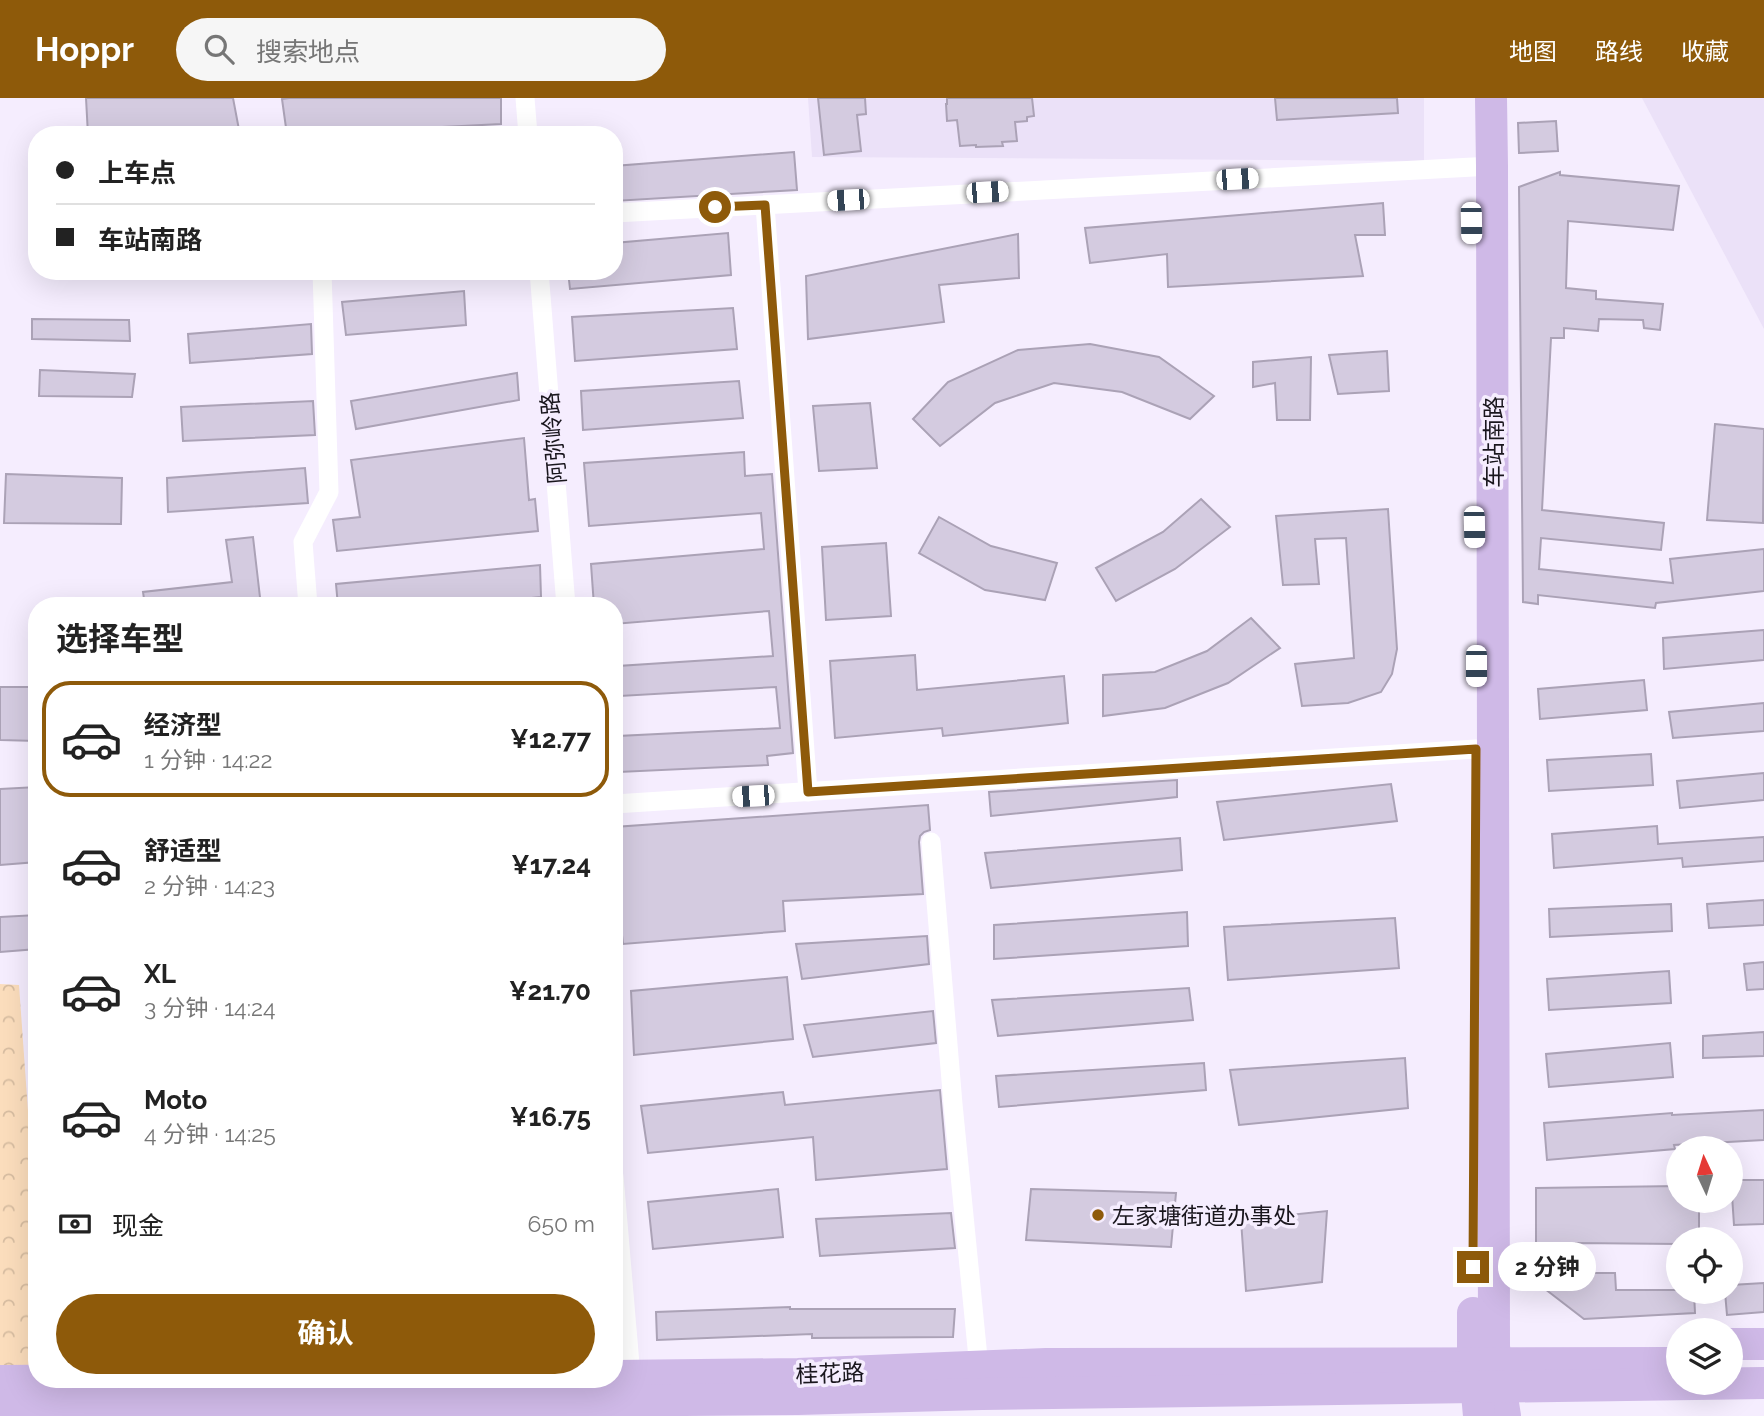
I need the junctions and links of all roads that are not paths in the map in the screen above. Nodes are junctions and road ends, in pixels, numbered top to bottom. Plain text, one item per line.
1 (525, 98) edge
2 (1469, 98) edge
3 (1491, 98) edge
4 (527, 126) edge
5 (1481, 167) junction
6 (765, 205) junction
7 (623, 213) edge
8 (322, 280) edge
9 (540, 280) edge
10 (307, 597) edge
11 (565, 597) edge
12 (1476, 749) junction
13 (808, 792) junction
14 (623, 803) edge
15 (931, 842) dead end
16 (1743, 1344) edge
17 (1764, 1344) edge
18 (1666, 1345) edge
19 (1483, 1347) junction
20 (1666, 1363) edge
21 (1743, 1363) edge
22 (1764, 1363) edge
23 (623, 1376) edge
24 (1050, 1379) junction
25 (0, 1381) edge
26 (28, 1381) edge
27 (981, 1381) junction
28 (1764, 1383) edge
29 (799, 1396) edge
30 (1764, 1399) edge
31 (0, 1406) edge
32 (1491, 1409) edge

1 - 4 street
2 - 5 main road, 车站南路
3 - 5 main road, 车站南路
5 - 6 street
5 - 12 main road, 车站南路
5 - 19 main road, 车站南路
6 - 7 street
6 - 13 street
8 - 10 street
9 - 11 street, 阿弥岭路
12 - 13 street
12 - 19 main road, 车站南路
13 - 14 street
15 - 27 street
16 - 17 main road
18 - 19 main road
19 - 27 main road
19 - 32 main road, 车站南路
20 - 24 main road
21 - 22 main road
23 - 29 main road, 桂花路
24 - 27 main road
24 - 28 main road
25 - 26 main road
27 - 29 main road, 桂花路
27 - 32 main road
29 - 31 main road, 桂花路
30 - 32 main road

